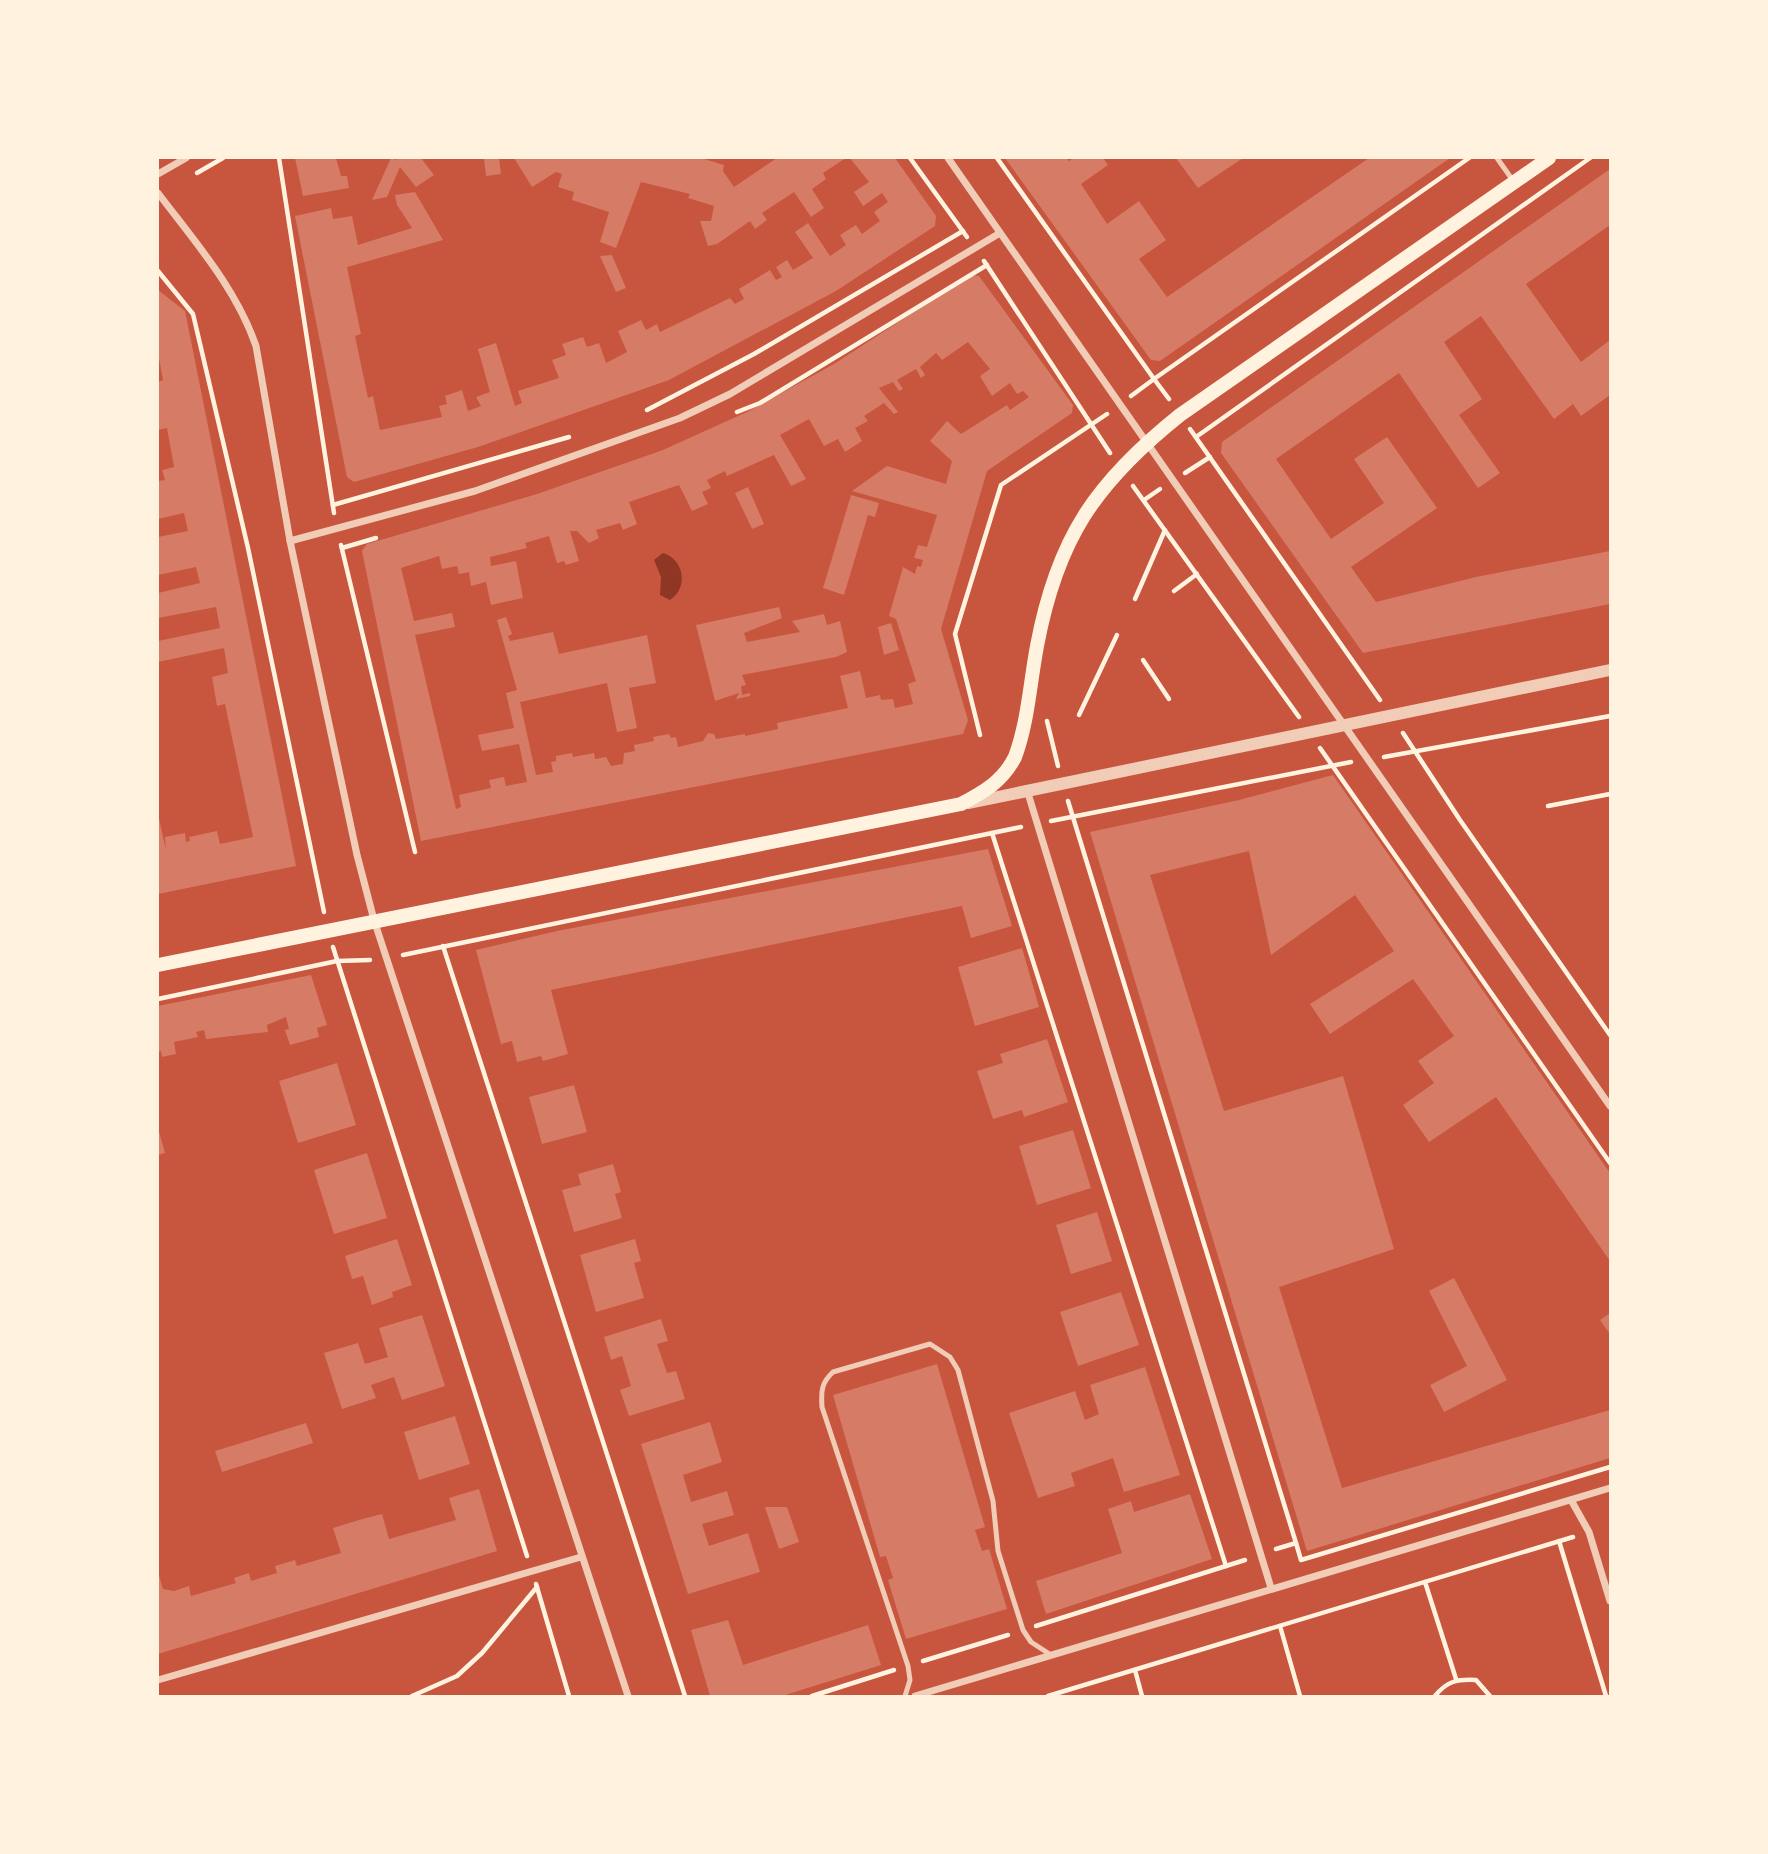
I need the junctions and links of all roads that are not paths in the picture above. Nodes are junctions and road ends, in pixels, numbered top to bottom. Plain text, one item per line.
1 (186, 158) edge
2 (948, 158) edge
3 (1497, 158) edge
4 (1549, 158) edge
5 (158, 174) edge
6 (1514, 182) junction
7 (158, 193) edge
8 (1000, 233) junction
9 (1146, 443) junction
10 (290, 541) junction
11 (1611, 670) edge
12 (1345, 725) junction
13 (1027, 790) junction
14 (961, 804) junction
15 (374, 920) junction
16 (158, 965) edge
17 (1611, 1106) edge
18 (1611, 1488) edge
19 (1571, 1500) junction
20 (581, 1557) junction
21 (1271, 1588) junction
22 (1611, 1601) edge
23 (1051, 1656) junction
24 (158, 1680) edge
25 (628, 1696) edge
26 (905, 1696) edge
27 (915, 1696) edge

1 - 5 street
2 - 8 street
3 - 6 lane
4 - 6 main road
6 - 9 main road
7 - 10 street
8 - 9 street
8 - 10 street
9 - 12 street
9 - 14 main road
10 - 15 street
11 - 12 street
12 - 13 street
12 - 17 street
13 - 14 street
13 - 21 street
14 - 15 main road
15 - 16 main road
15 - 20 street
18 - 19 street
19 - 21 street
19 - 22 street
20 - 24 street
20 - 25 street
21 - 23 street
23 - 26 lane
23 - 27 street

